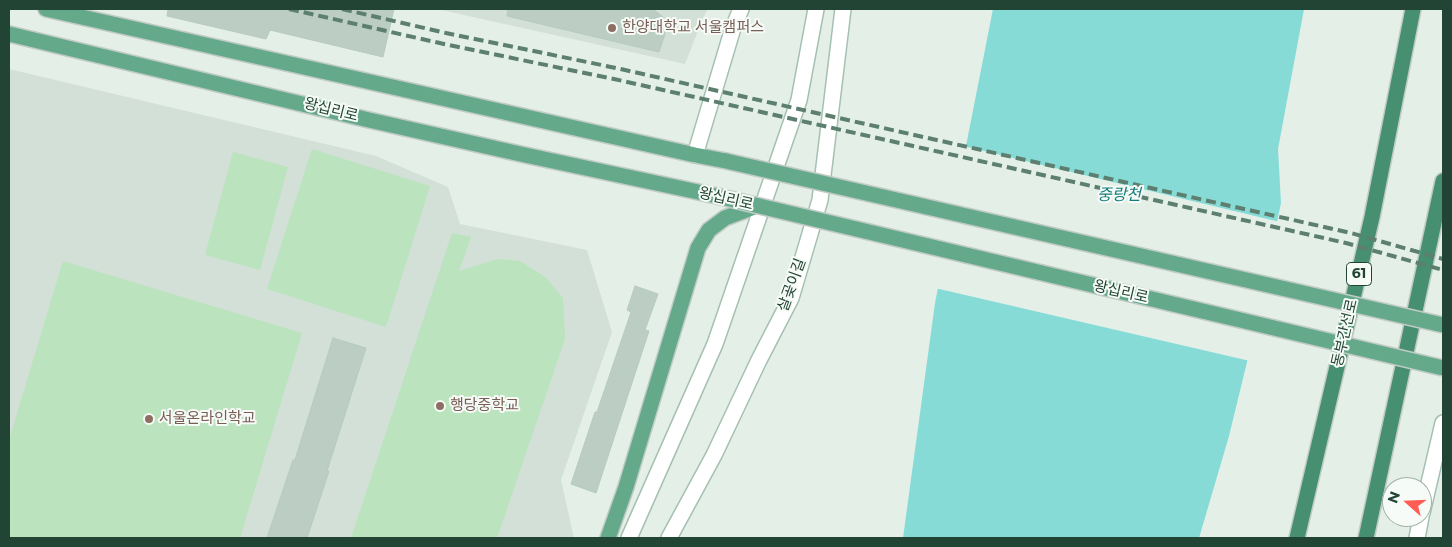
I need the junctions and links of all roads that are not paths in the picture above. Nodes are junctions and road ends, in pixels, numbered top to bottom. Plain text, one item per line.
1 (46, 9) edge
2 (741, 9) edge
3 (816, 9) edge
4 (843, 9) edge
5 (1413, 9) edge
6 (9, 34) edge
7 (695, 155) junction
8 (1443, 181) edge
9 (757, 206) junction
10 (1443, 325) edge
11 (1443, 368) edge
12 (1443, 423) edge
13 (1430, 477) edge
14 (608, 538) edge
15 (629, 538) edge
16 (669, 538) edge
17 (1298, 538) edge
18 (1366, 538) edge

1 - 7 main road
2 - 7 main road
3 - 15 main road
4 - 16 main road, 살곶이길
5 - 17 highway, 동부간선로 / 61
6 - 9 main road, 왕십리로, bridge
7 - 10 main road, bridge
8 - 18 highway
9 - 11 main road, 왕십리로, bridge
9 - 14 main road
12 - 13 main road

